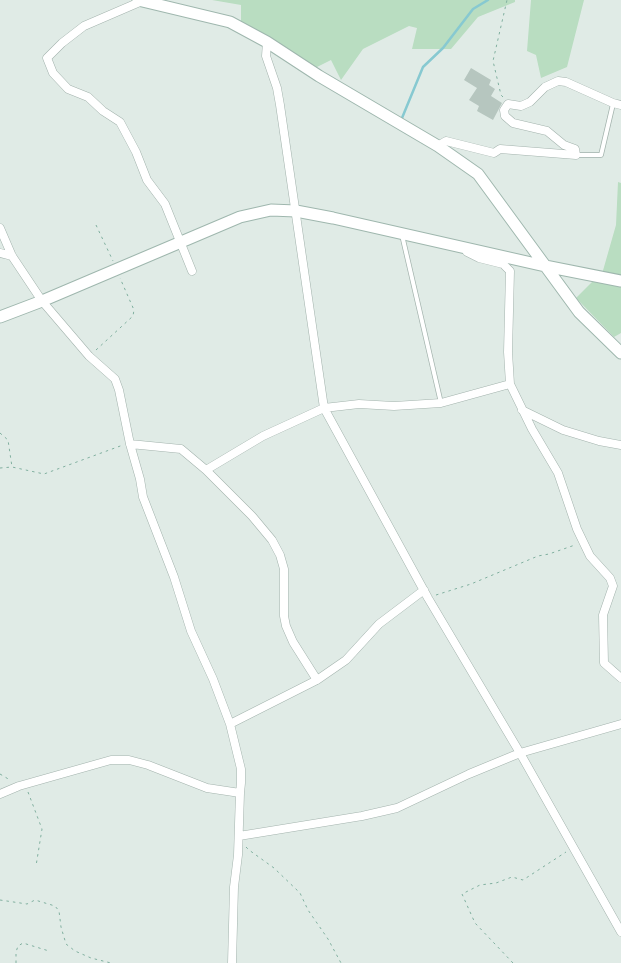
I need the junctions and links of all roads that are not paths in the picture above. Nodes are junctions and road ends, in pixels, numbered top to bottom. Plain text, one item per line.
1 (140, 0) edge
2 (267, 42) junction
3 (617, 104) edge
4 (438, 146) junction
5 (576, 155) junction
6 (296, 211) junction
7 (0, 228) edge
8 (401, 233) junction
9 (180, 242) junction
10 (455, 246) junction
11 (0, 253) edge
12 (12, 256) junction
13 (545, 266) junction
14 (192, 271) dead end
15 (621, 281) edge
16 (42, 301) junction
17 (0, 317) edge
18 (621, 353) edge
19 (510, 384) junction
20 (441, 403) junction
21 (324, 408) junction
22 (522, 410) junction
23 (130, 444) junction
24 (621, 445) edge
25 (206, 470) junction
26 (424, 590) junction
27 (621, 678) edge
28 (317, 680) junction
29 (230, 724) junction
30 (621, 724) edge
31 (520, 753) junction
32 (240, 793) junction
33 (0, 794) edge
34 (239, 836) junction
35 (621, 932) edge
36 (232, 963) edge

1 - 2 street
1 - 9 street
2 - 4 street
2 - 6 street
3 - 5 lane
3 - 5 street
4 - 5 street
4 - 13 street
6 - 8 street
6 - 9 street
6 - 21 street
7 - 12 street
8 - 10 street
8 - 20 lane
9 - 14 street
9 - 16 street
10 - 13 street
10 - 19 street
11 - 12 street
12 - 16 street
13 - 15 street
13 - 18 street
16 - 17 street
16 - 23 street
19 - 20 street
19 - 22 street
20 - 21 street
21 - 25 street
21 - 26 street
22 - 24 street
22 - 27 street
23 - 25 street
23 - 29 street
25 - 28 street
26 - 28 street
26 - 31 street
28 - 29 street
29 - 32 street
30 - 31 street
31 - 34 street
31 - 35 street
32 - 33 street
32 - 34 street
34 - 36 street

